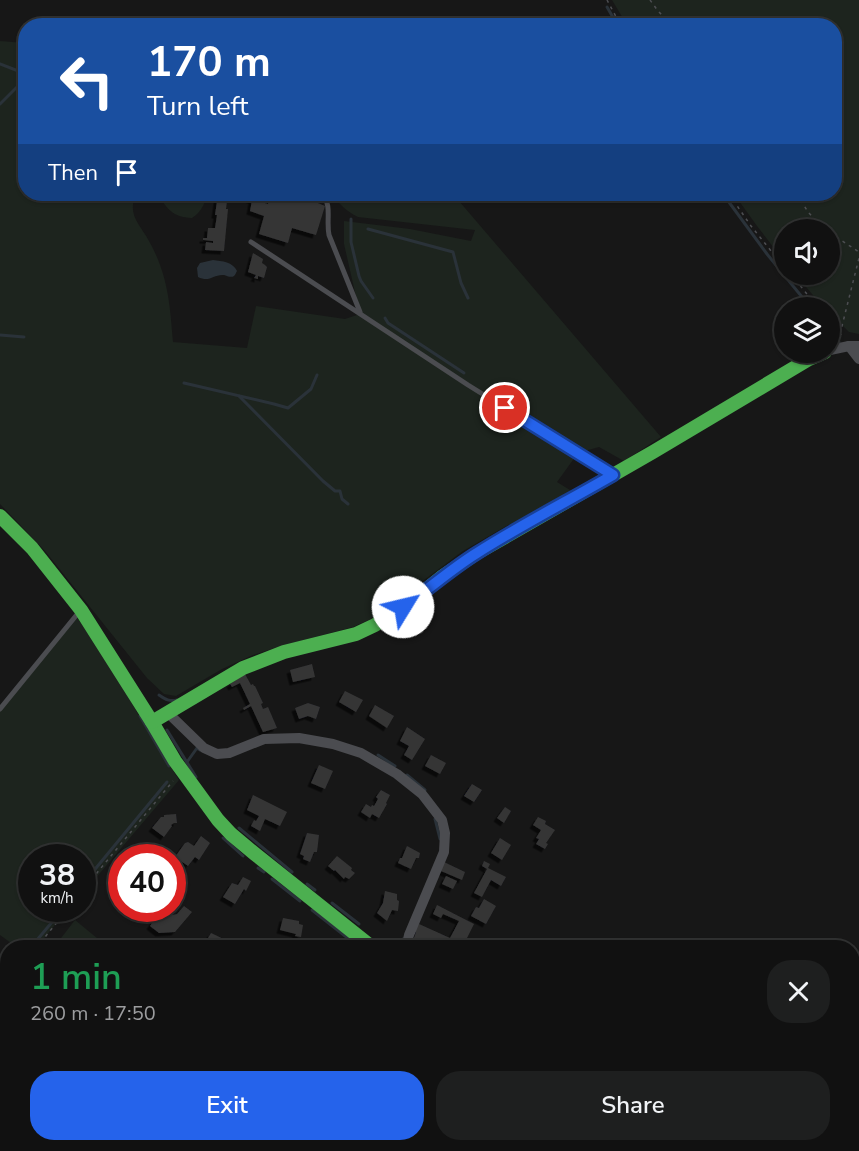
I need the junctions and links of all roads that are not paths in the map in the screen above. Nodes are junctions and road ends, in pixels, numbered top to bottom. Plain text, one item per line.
1 (327, 201) edge
2 (251, 242) dead end
3 (360, 314) junction
4 (854, 346) edge
5 (859, 359) edge
6 (802, 363) edge
7 (613, 475) junction
8 (0, 516) edge
9 (81, 610) junction
10 (0, 709) edge
11 (168, 713) junction
12 (152, 722) junction
13 (363, 940) edge
14 (407, 940) edge

1 - 3 lane
2 - 3 lane
3 - 7 lane
4 - 5 street
6 - 7 street
7 - 11 street
8 - 9 street
9 - 10 lane
9 - 12 street
11 - 12 street
11 - 14 street
12 - 13 street

